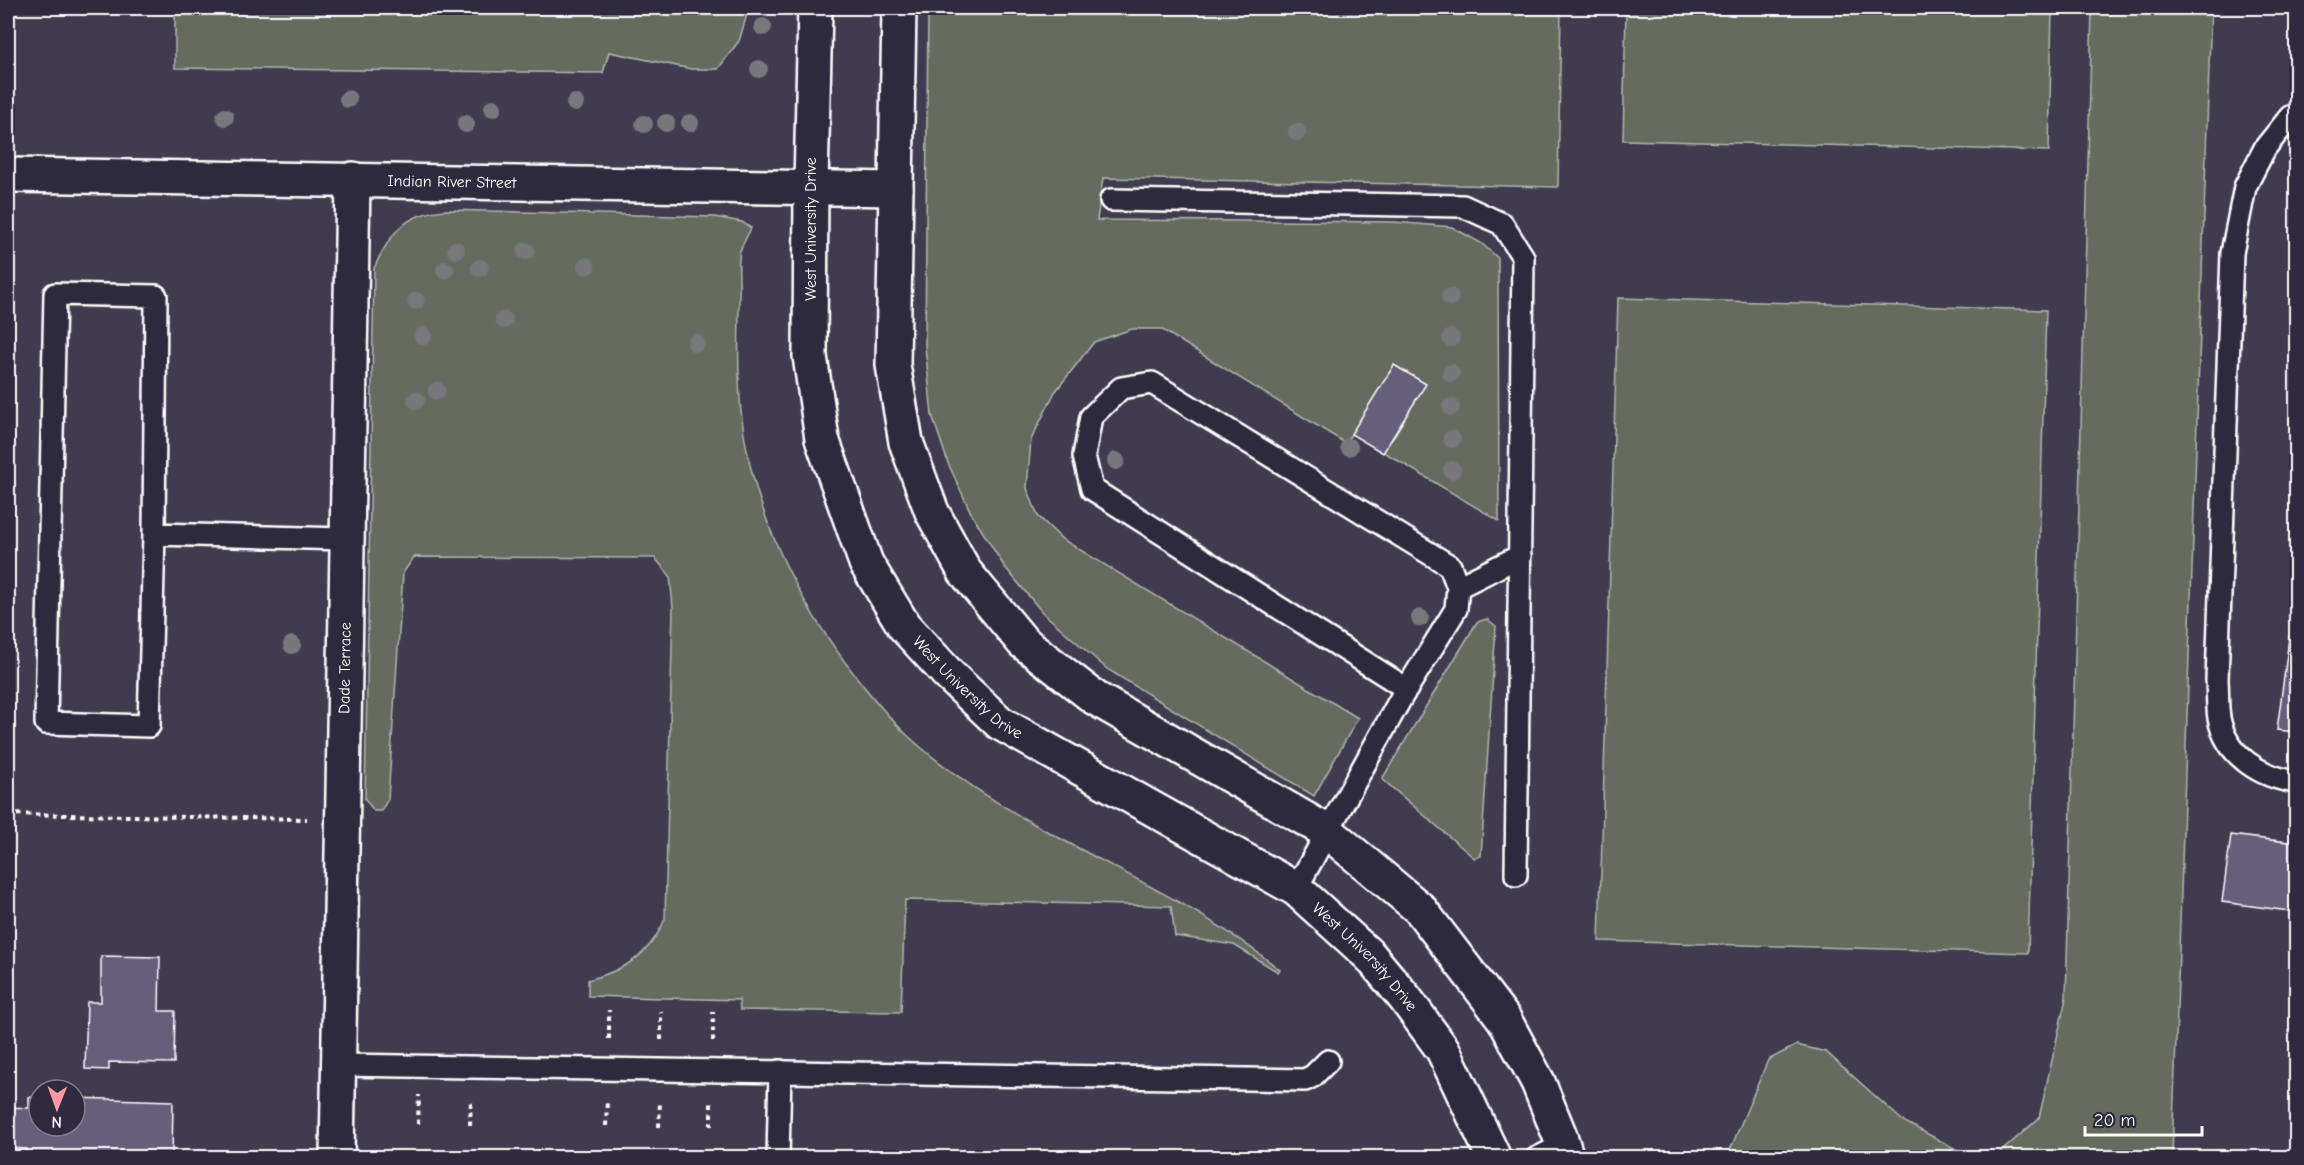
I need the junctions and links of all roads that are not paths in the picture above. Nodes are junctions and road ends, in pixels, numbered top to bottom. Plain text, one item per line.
1 (815, 8) edge
2 (899, 8) edge
3 (2296, 114) edge
4 (8, 175) edge
5 (353, 179) junction
6 (811, 186) junction
7 (896, 189) junction
8 (1111, 200) dead end
9 (154, 534) junction
10 (346, 539) junction
11 (1520, 556) junction
12 (1458, 586) junction
13 (1407, 689) junction
14 (2296, 782) edge
15 (1328, 832) junction
16 (1516, 875) dead end
17 (1296, 889) junction
18 (1328, 1060) dead end
19 (338, 1065) junction
20 (780, 1071) junction
21 (1556, 1153) edge
22 (337, 1158) edge
23 (778, 1158) edge
24 (1494, 1158) edge

1 - 6 street, West University Drive
2 - 7 street
3 - 14 lane
4 - 5 street, Indian River Street
5 - 6 street, Indian River Street
5 - 10 street, Dade Terrace
6 - 7 street, Indian River Street
6 - 17 street, West University Drive
7 - 15 street
8 - 11 lane
9 - 9 lane
9 - 10 lane
10 - 19 street, Dade Terrace
11 - 12 lane
11 - 16 lane
12 - 13 lane
12 - 13 lane
13 - 15 lane
15 - 17 lane
15 - 21 street
17 - 24 street, West University Drive
18 - 20 lane
19 - 20 lane
19 - 22 street, Dade Terrace
20 - 23 lane

